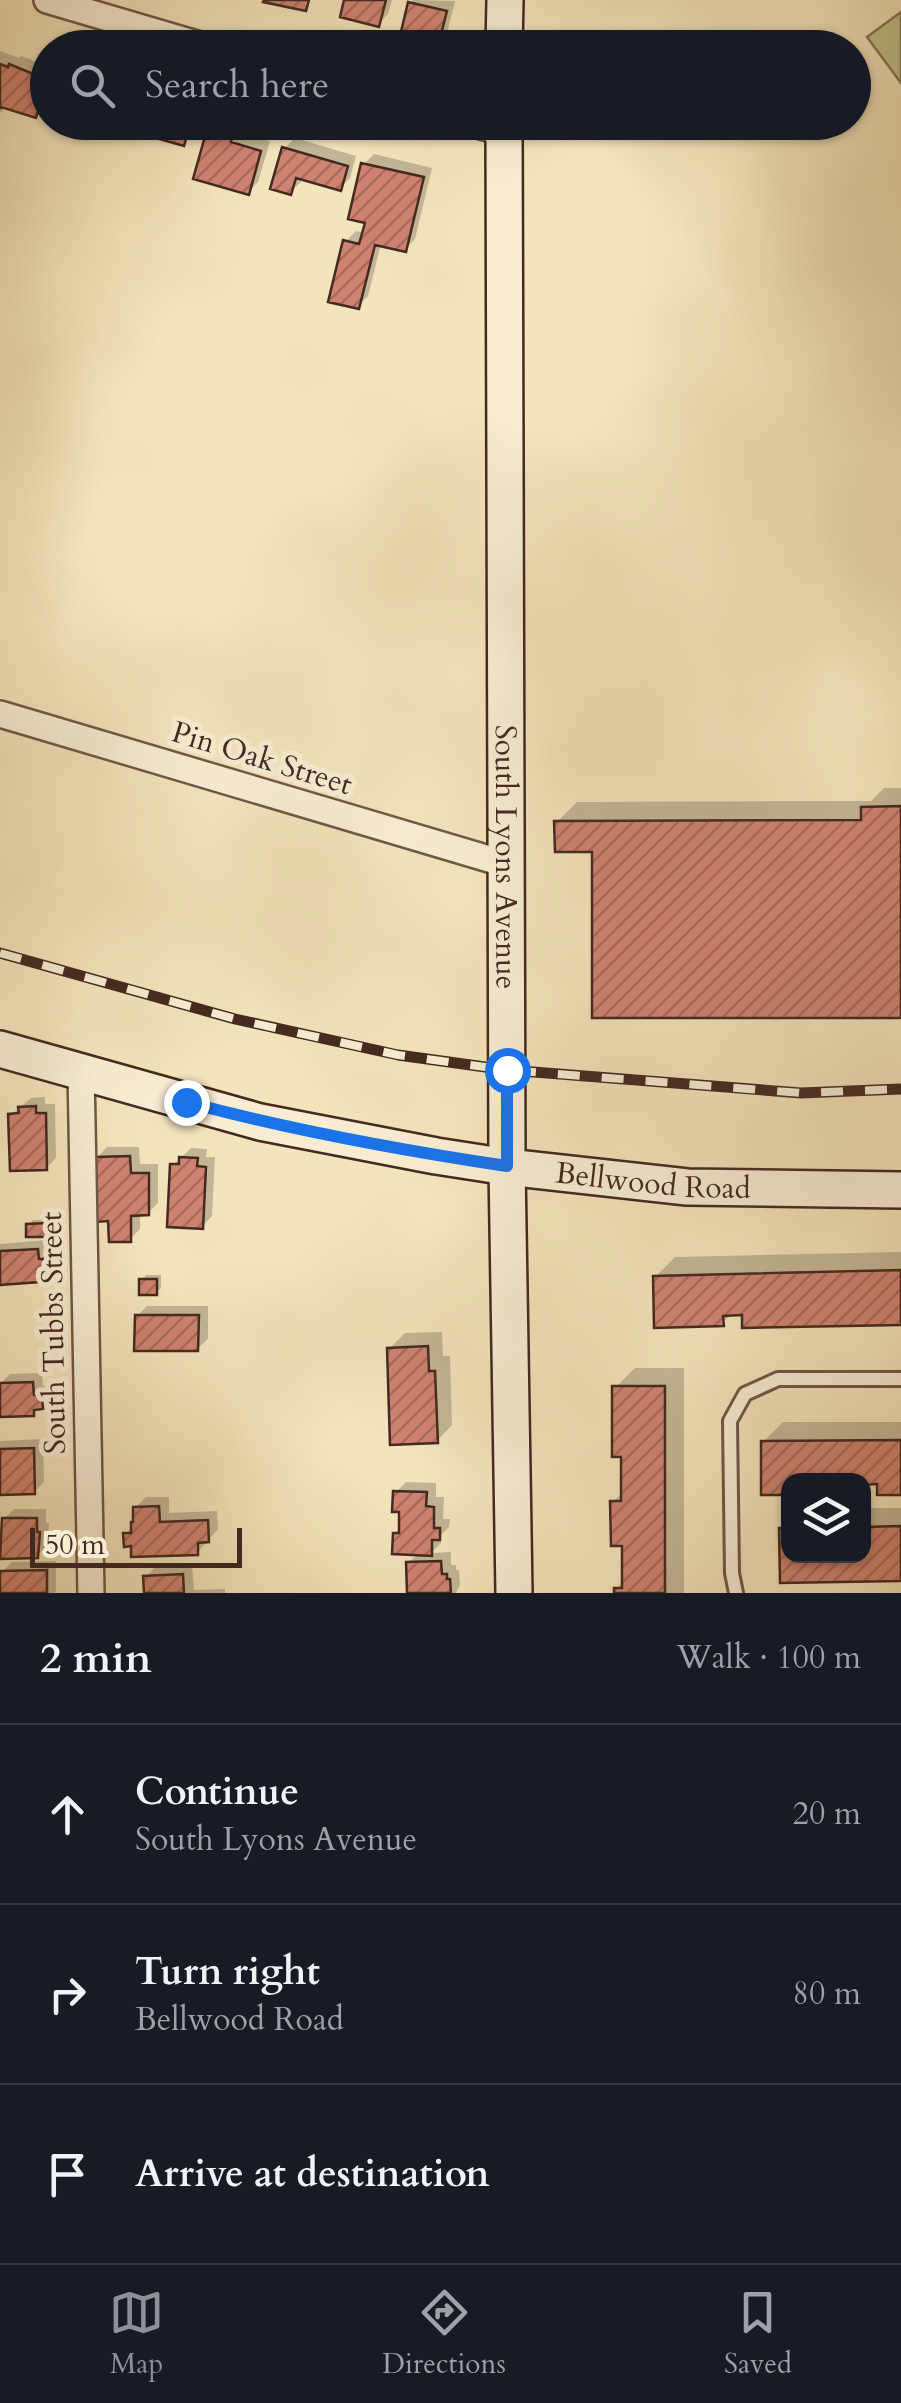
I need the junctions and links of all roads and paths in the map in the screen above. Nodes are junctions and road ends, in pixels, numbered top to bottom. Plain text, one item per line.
1 (47, 0) edge
2 (504, 0) edge
3 (149, 30) edge
4 (504, 30) edge
5 (504, 140) edge
6 (0, 714) edge
7 (506, 864) junction
8 (0, 1049) edge
9 (81, 1072) junction
10 (507, 1166) junction
11 (901, 1190) edge
12 (901, 1379) edge
13 (91, 1593) edge
14 (514, 1593) edge
15 (736, 1593) edge

1 - 3 street
2 - 4 street
5 - 7 street, South Lyons Avenue
6 - 7 street, Pin Oak Street
7 - 10 street, South Lyons Avenue
8 - 9 street, Bellwood Road
9 - 10 street, Bellwood Road
9 - 13 street, South Tubbs Street
10 - 11 street, Bellwood Road
10 - 14 street, South Lyons Avenue
12 - 15 lane

